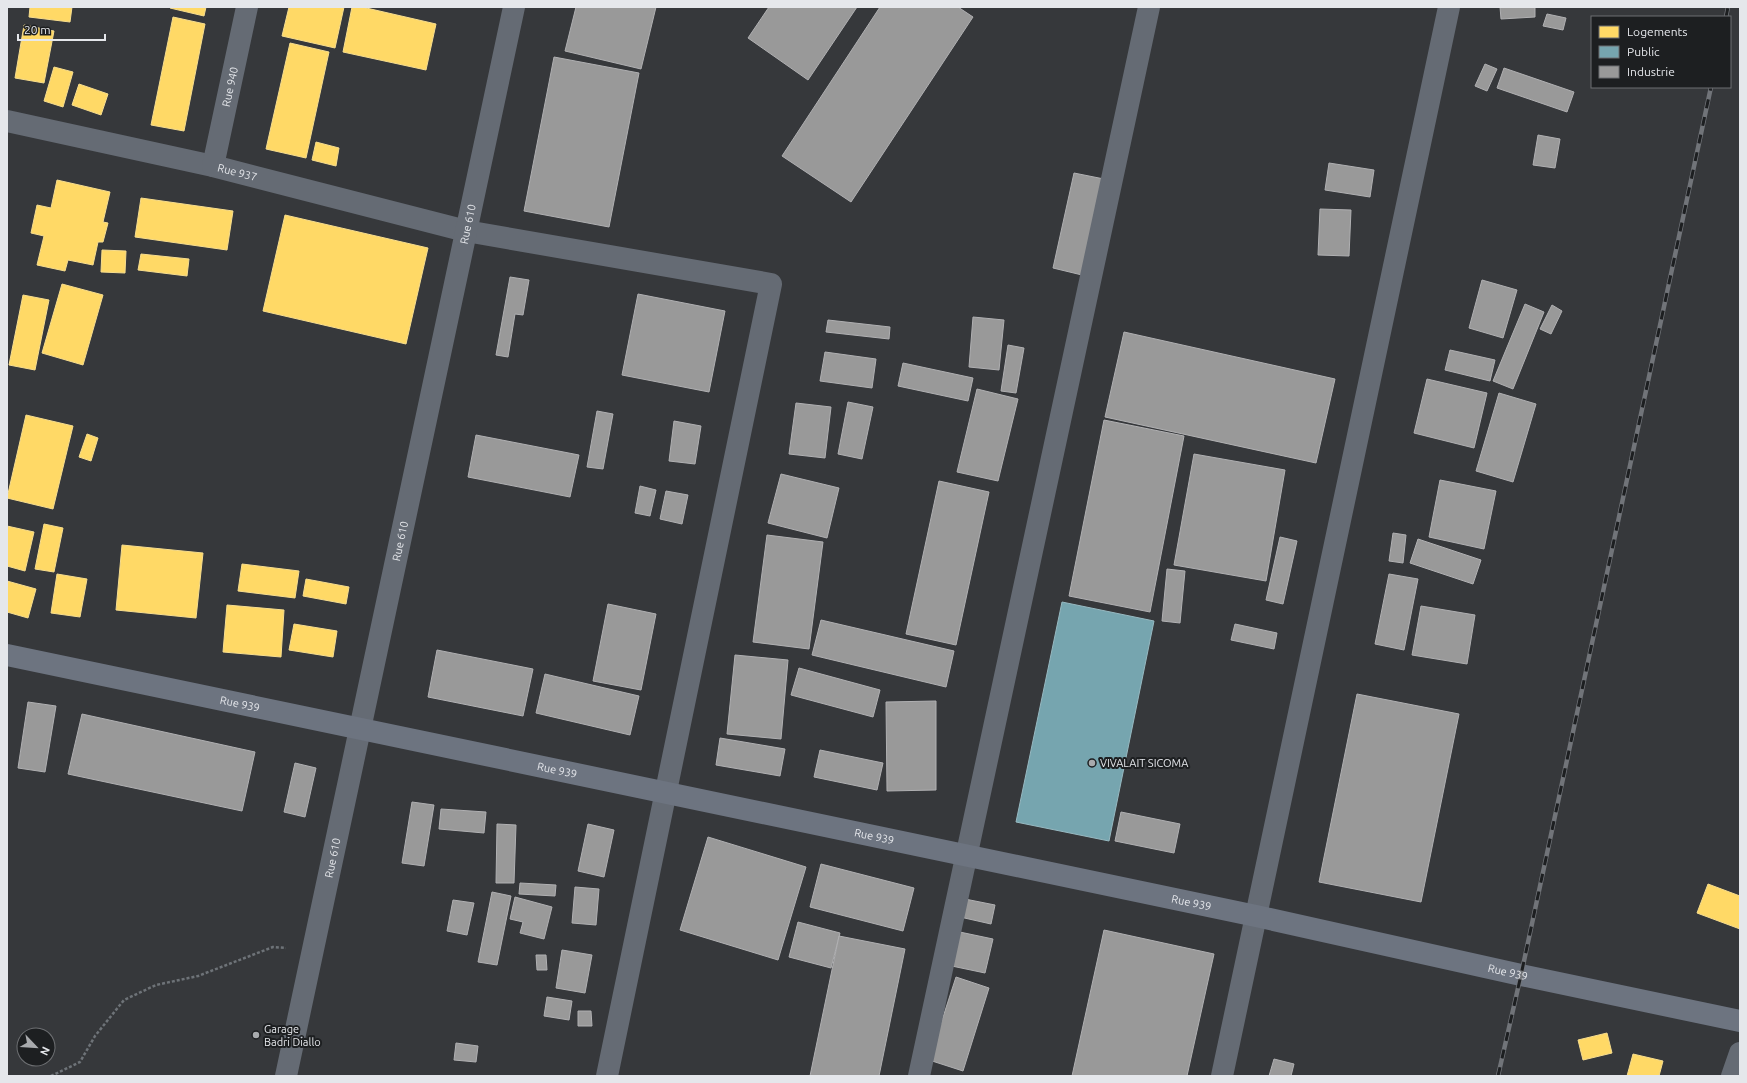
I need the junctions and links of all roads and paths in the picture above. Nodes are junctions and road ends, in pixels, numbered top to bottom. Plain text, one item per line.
1 (247, 7) edge
2 (514, 7) edge
3 (1149, 7) edge
4 (1449, 7) edge
5 (7, 121) edge
6 (213, 166) junction
7 (466, 231) junction
8 (7, 655) edge
9 (360, 729) junction
10 (666, 793) junction
11 (967, 856) junction
12 (1256, 916) junction
13 (313, 950) junction
14 (1740, 1021) edge
15 (1740, 1053) edge
16 (51, 1076) edge
17 (286, 1076) edge
18 (607, 1076) edge
19 (919, 1076) edge
20 (1222, 1076) edge
21 (1732, 1076) edge

1 - 6 street, Rue 940
2 - 7 street, Rue 610
3 - 11 street
4 - 12 street
5 - 6 street, Rue 937
6 - 7 street, Rue 937
7 - 9 street, Rue 610
7 - 10 street, Rue 937
8 - 9 main road, Rue 939
9 - 10 main road, Rue 939
9 - 13 street, Rue 610
10 - 11 main road, Rue 939
10 - 18 street
11 - 12 main road, Rue 939
11 - 19 street
12 - 14 main road, Rue 939
12 - 20 street
13 - 16 path
13 - 17 street, Rue 610
15 - 21 street

